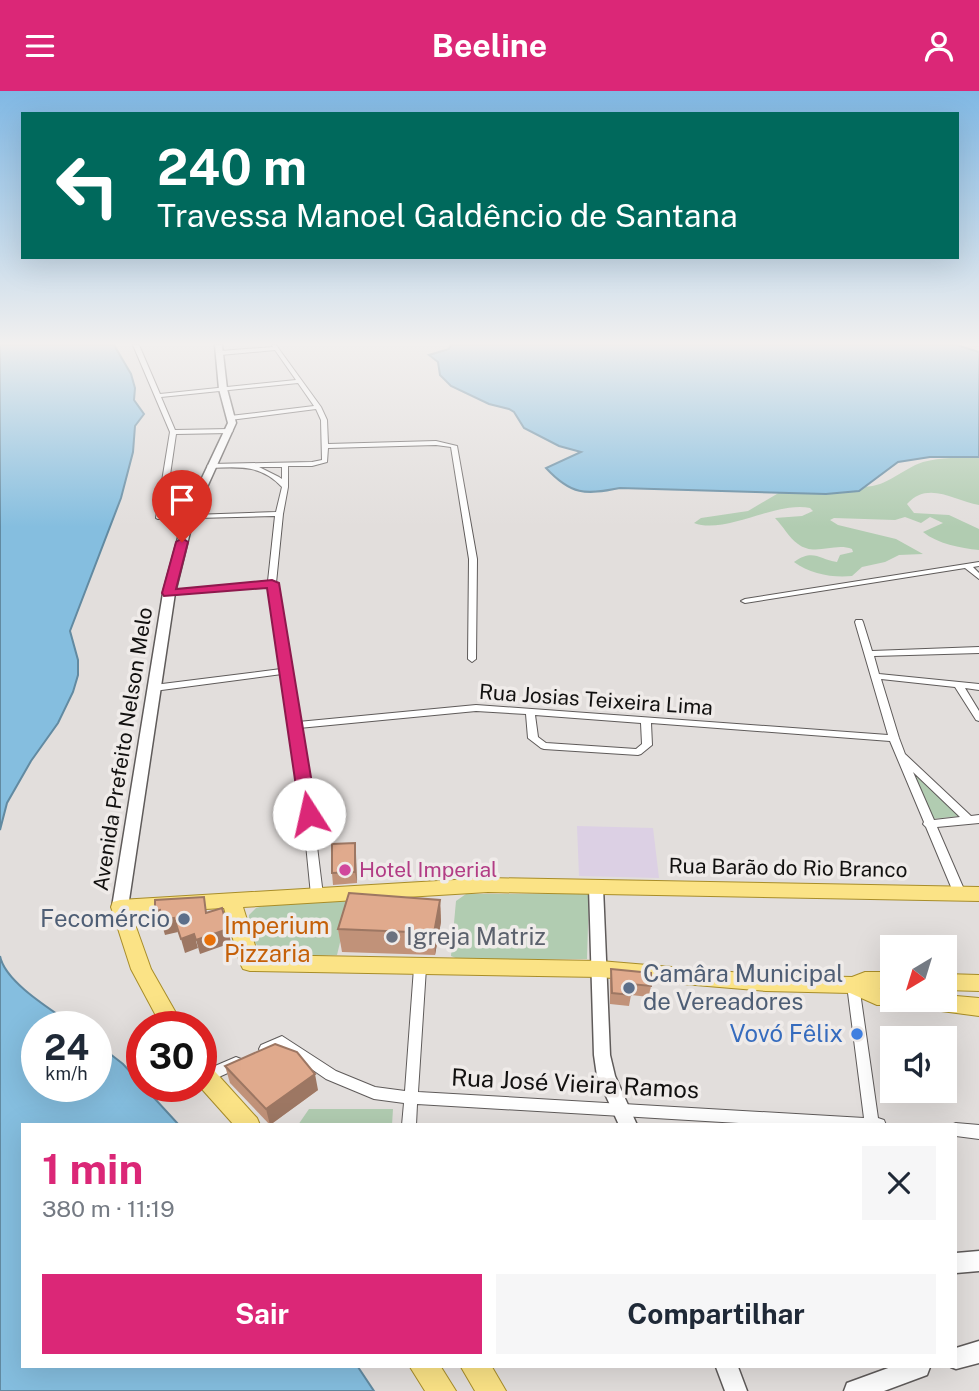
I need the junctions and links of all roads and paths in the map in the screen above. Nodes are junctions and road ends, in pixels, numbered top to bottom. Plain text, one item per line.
1 (163, 406) edge
2 (227, 406) edge
3 (318, 407) joint
4 (230, 418) junction
5 (230, 431) junction
6 (173, 432) junction
7 (325, 446) junction
8 (285, 464) junction
9 (250, 465) junction
10 (211, 466) junction
11 (285, 487) junction
12 (279, 514) junction
13 (189, 516) junction
14 (979, 564) edge
15 (967, 566) junction
16 (979, 577) edge
17 (272, 583) junction
18 (169, 593) junction
19 (746, 601) dead end
20 (859, 622) dead end
21 (979, 650) edge
22 (869, 654) junction
23 (472, 659) dead end
24 (286, 671) junction
25 (876, 677) junction
26 (958, 685) junction
27 (979, 687) edge
28 (154, 688) junction
29 (530, 712) junction
30 (979, 718) edge
31 (646, 720) junction
32 (295, 725) junction
33 (894, 738) junction
34 (900, 753) junction
35 (974, 819) edge
36 (929, 824) junction
37 (596, 887) junction
38 (969, 894) edge
39 (317, 895) junction
40 (231, 899) junction
41 (120, 907) junction
42 (421, 968) junction
43 (600, 969) junction
44 (880, 980) edge
45 (957, 982) edge
46 (979, 983) edge
47 (853, 985) junction
48 (880, 997) edge
49 (957, 1005) edge
50 (979, 1007) edge
51 (163, 1011) edge
52 (217, 1068) edge
53 (217, 1090) edge
54 (412, 1098) junction
55 (621, 1109) junction
56 (246, 1123) edge
57 (409, 1123) edge
58 (627, 1123) edge
59 (841, 1123) edge
60 (872, 1123) edge
61 (957, 1130) edge
62 (979, 1132) edge
63 (979, 1261) edge
64 (957, 1263) edge
65 (979, 1352) edge
66 (957, 1358) edge
67 (425, 1368) edge
68 (476, 1368) edge
69 (727, 1368) edge
70 (916, 1368) edge
71 (442, 1391) edge
72 (492, 1391) edge
73 (736, 1391) edge
74 (855, 1391) edge

1 - 6 street
2 - 4 main road
3 - 4 street
3 - 7 street
4 - 5 main road
5 - 6 street
5 - 10 main road, Avenida Prefeito Nelson Melo
6 - 13 street
7 - 8 street
7 - 23 street
8 - 9 street
8 - 11 street
9 - 10 street
9 - 11 street
10 - 13 main road, Avenida Prefeito Nelson Melo
11 - 12 street
12 - 13 street
12 - 17 street
13 - 18 main road, Avenida Prefeito Nelson Melo
14 - 15 street
15 - 16 street
15 - 19 street
17 - 18 street
17 - 24 street
18 - 28 main road, Avenida Prefeito Nelson Melo
20 - 22 street
21 - 22 street
22 - 25 street
24 - 28 street
24 - 32 street
25 - 26 street
25 - 33 street
26 - 27 street
26 - 30 street
28 - 41 main road, Avenida Prefeito Nelson Melo
29 - 31 street, Rua Josias Teixeira Lima
29 - 31 street
29 - 32 street, Rua Josias Teixeira Lima
31 - 33 street, Rua Josias Teixeira Lima
32 - 39 street
33 - 34 street
34 - 35 street
34 - 36 street
35 - 36 street
36 - 38 street
37 - 38 main road, Rua Barão do Rio Branco
37 - 39 main road, Rua Barão do Rio Branco
37 - 43 street
39 - 40 main road, Rua Barão do Rio Branco
40 - 41 main road, Rua Barão do Rio Branco
40 - 42 main road
41 - 51 main road
42 - 43 main road
42 - 54 street
43 - 47 main road
43 - 55 street
44 - 47 main road
45 - 46 main road
47 - 48 main road
47 - 60 street
49 - 50 main road
52 - 54 street, Rua José Vieira Ramos
53 - 56 main road
54 - 55 street, Rua José Vieira Ramos
54 - 57 street
55 - 58 street
55 - 59 street, Rua José Vieira Ramos
61 - 62 street
63 - 64 street
65 - 66 street
67 - 71 main road
68 - 72 main road
69 - 73 street
70 - 74 street

